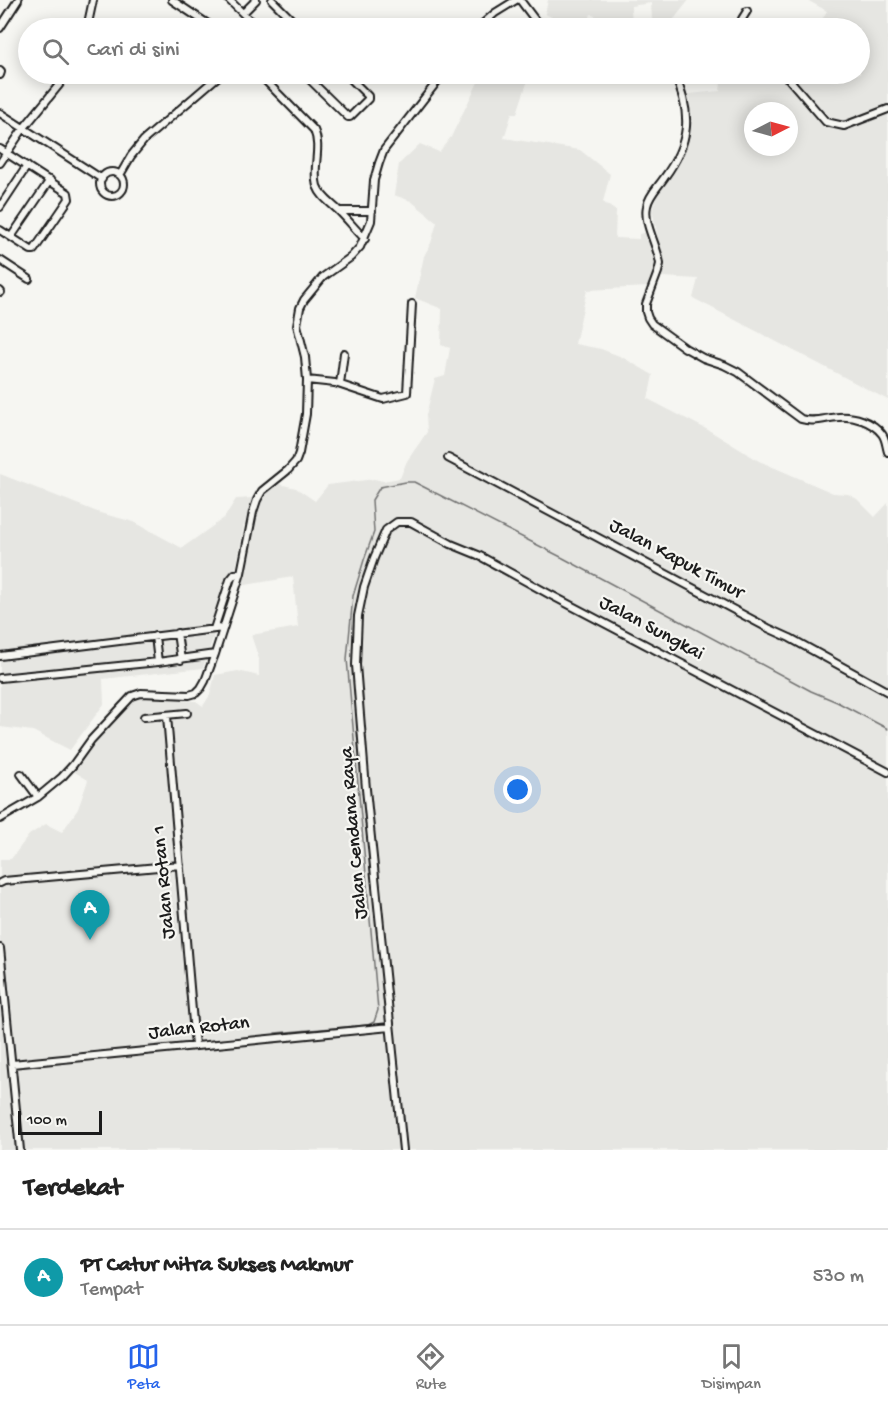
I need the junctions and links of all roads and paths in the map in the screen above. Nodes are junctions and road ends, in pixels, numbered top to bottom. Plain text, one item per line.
1 (18, 0) edge
2 (93, 0) edge
3 (229, 0) edge
4 (256, 0) edge
5 (272, 0) edge
6 (518, 0) edge
7 (177, 1) edge
8 (747, 11) dead end
9 (243, 13) junction
10 (89, 18) edge
11 (200, 18) edge
12 (248, 18) edge
13 (290, 18) edge
14 (489, 18) edge
15 (533, 18) edge
16 (743, 18) edge
17 (0, 28) edge
18 (0, 71) edge
19 (0, 75) edge
20 (60, 84) edge
21 (209, 84) edge
22 (269, 84) edge
23 (314, 84) edge
24 (356, 84) edge
25 (436, 84) edge
26 (678, 84) edge
27 (793, 84) edge
28 (888, 109) edge
29 (0, 113) edge
30 (23, 129) junction
31 (0, 149) edge
32 (6, 153) junction
33 (0, 164) edge
34 (27, 166) junction
35 (120, 175) junction
36 (102, 178) junction
37 (50, 180) junction
38 (0, 207) edge
39 (339, 211) junction
40 (372, 212) junction
41 (0, 230) edge
42 (11, 237) junction
43 (365, 239) junction
44 (0, 260) edge
45 (28, 279) dead end
46 (412, 304) dead end
47 (344, 353) dead end
48 (307, 380) junction
49 (340, 384) junction
50 (888, 452) edge
51 (448, 458) dead end
52 (397, 522) joint
53 (241, 573) junction
54 (224, 628) junction
55 (214, 629) junction
56 (177, 633) junction
57 (155, 636) junction
58 (215, 654) junction
59 (0, 656) edge
60 (182, 660) junction
61 (158, 662) junction
62 (0, 678) edge
63 (888, 692) edge
64 (187, 713) dead end
65 (167, 716) junction
66 (144, 717) dead end
67 (888, 772) edge
68 (21, 774) dead end
69 (38, 796) junction
70 (0, 819) edge
71 (180, 865) junction
72 (0, 883) edge
73 (0, 948) edge
74 (390, 1027) junction
75 (195, 1046) junction
76 (12, 1064) junction
77 (20, 1150) edge
78 (403, 1150) edge

1 - 17 street
2 - 10 street
3 - 9 street
4 - 9 street
5 - 13 street
6 - 14 street
6 - 15 street
7 - 11 street
8 - 16 street
9 - 12 street
18 - 19 street
20 - 30 street
21 - 35 street
22 - 39 street
23 - 24 street
25 - 40 street
26 - 50 street
27 - 28 street
29 - 30 street
30 - 32 street
30 - 36 street
31 - 32 street
32 - 33 street
32 - 34 street
34 - 37 street
34 - 38 street
35 - 36 street
35 - 36 street
37 - 42 street
37 - 42 street
39 - 40 street
39 - 43 street
40 - 43 street
41 - 42 street
43 - 48 street
44 - 45 street
46 - 49 street
47 - 49 street
48 - 49 street
48 - 53 street
51 - 63 street, Jalan Kapuk Timur
52 - 67 street, Jalan Sungkai
52 - 74 street, Jalan Cendana Raya
53 - 54 street
53 - 55 street
54 - 55 street
54 - 58 street
55 - 56 street
56 - 57 street
56 - 60 street
57 - 59 street
57 - 61 street
58 - 60 street
58 - 69 street
60 - 61 street
61 - 62 street
64 - 65 street
65 - 66 street
65 - 71 street, Jalan Rotan 1
68 - 69 street
69 - 70 street
71 - 72 street
71 - 75 street, Jalan Rotan 1
73 - 76 street
74 - 75 street, Jalan Rotan
74 - 78 street, Jalan Cendana Raya
75 - 76 street, Jalan Rotan
76 - 77 street

